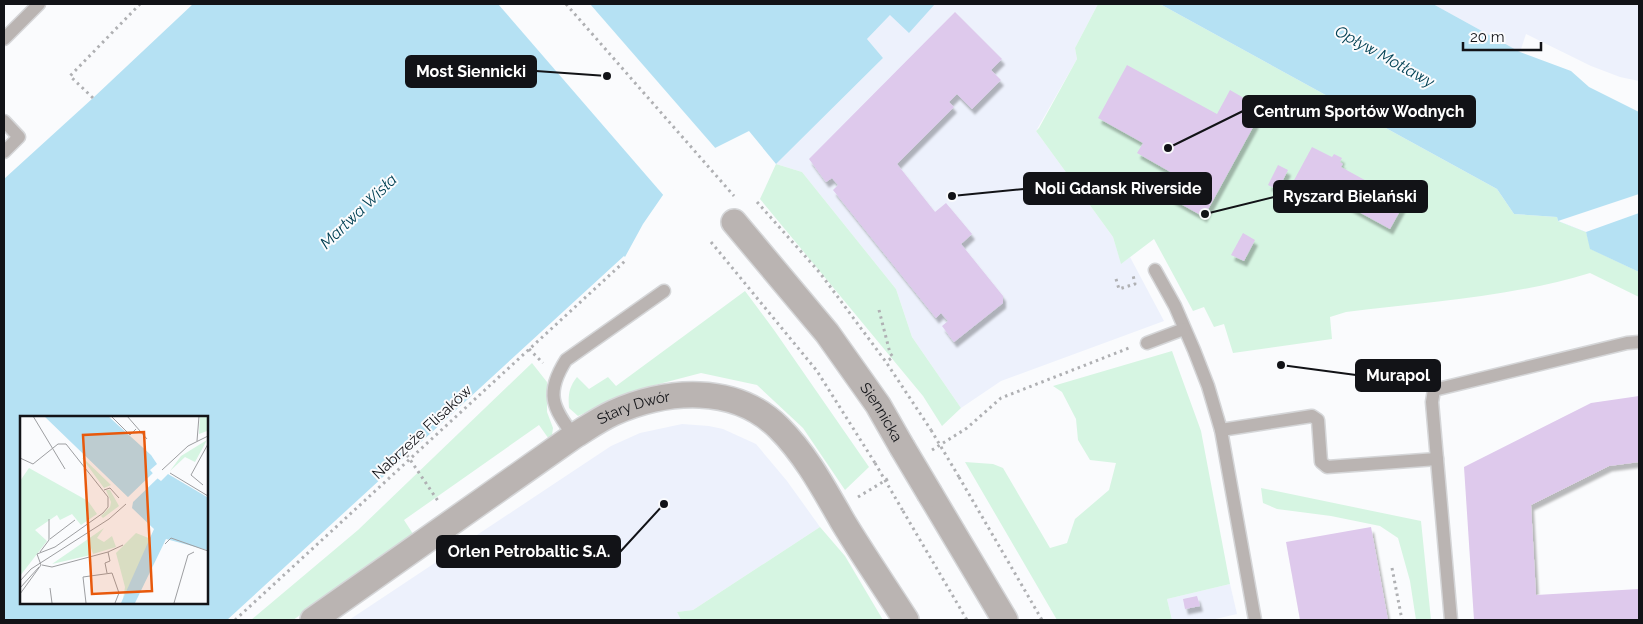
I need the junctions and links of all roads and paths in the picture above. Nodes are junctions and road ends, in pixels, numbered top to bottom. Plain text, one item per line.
1 (39, 4) edge
2 (140, 4) edge
3 (566, 4) edge
4 (4, 40) edge
5 (93, 98) dead end
6 (4, 122) edge
7 (4, 152) edge
8 (734, 196) dead end
9 (757, 202) dead end
10 (734, 222) dead end
11 (711, 242) dead end
12 (625, 261) dead end
13 (1155, 270) dead end
14 (1133, 275) dead end
15 (1116, 279) dead end
16 (664, 291) dead end
17 (879, 310) dead end
18 (1184, 329) junction
19 (1639, 342) edge
20 (1147, 343) joint
21 (886, 362) junction
22 (1221, 430) junction
23 (574, 436) junction
24 (913, 451) junction
25 (407, 455) dead end
26 (410, 459) junction
27 (1437, 459) junction
28 (892, 476) dead end
29 (836, 510) junction
30 (453, 522) junction
31 (1392, 568) dead end
32 (235, 620) edge
33 (313, 620) edge
34 (906, 620) edge
35 (967, 620) edge
36 (1005, 620) edge
37 (1042, 620) edge
38 (1255, 620) edge
39 (1402, 620) edge
40 (1451, 620) edge

1 - 4 lane
2 - 5 path
3 - 8 path
6 - 7 lane
9 - 21 path
10 - 24 street, Siennicka
11 - 35 path, bridge
12 - 26 path, Nabrzeże Flisaków
13 - 18 lane
14 - 15 path
16 - 23 lane
17 - 21 path
18 - 20 lane
18 - 22 lane
19 - 27 lane
20 - 24 path
21 - 37 path, bridge
22 - 27 lane
22 - 38 lane
23 - 29 street, Stary Dwór
23 - 30 street, Stary Dwór
24 - 36 street, Siennicka, bridge
25 - 26 path
26 - 30 path
26 - 32 path, Nabrzeże Flisaków
27 - 40 lane
28 - 29 path
29 - 34 street, Stary Dwór
30 - 33 street, Stary Dwór
31 - 39 path

